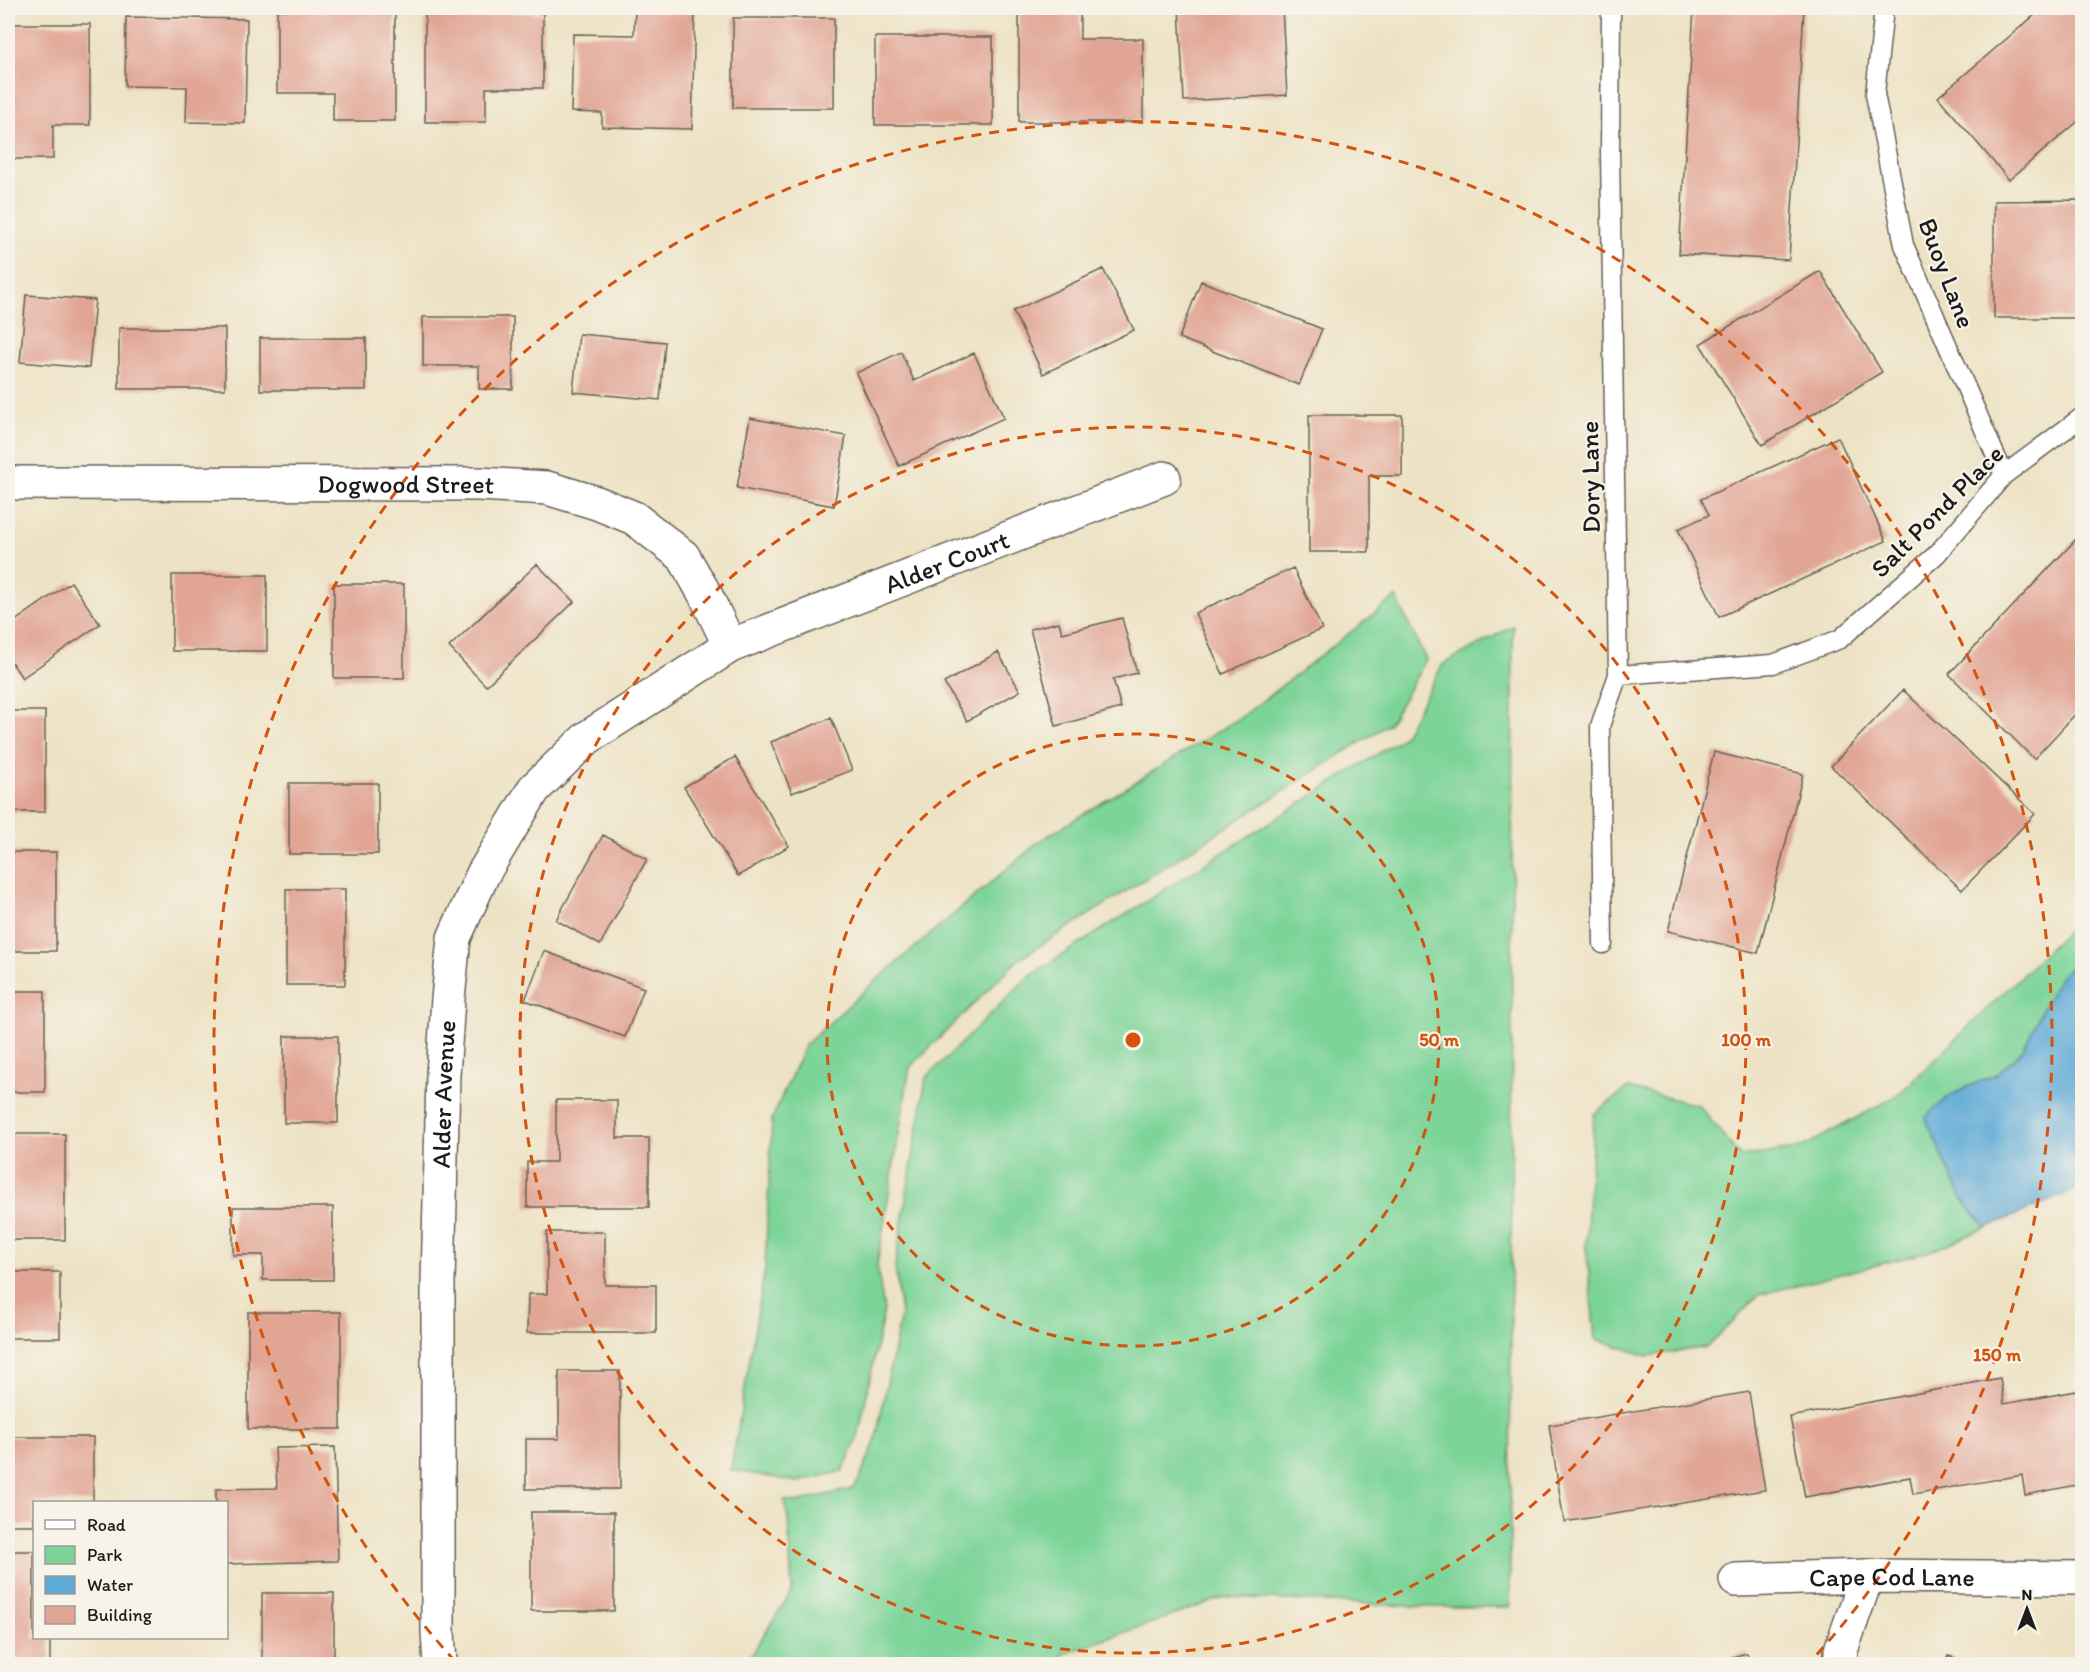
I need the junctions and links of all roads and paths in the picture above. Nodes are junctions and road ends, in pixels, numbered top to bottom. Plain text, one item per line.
1 (1611, 8) edge
2 (1884, 8) edge
3 (2082, 417) edge
4 (2004, 475) junction
5 (1164, 478) dead end
6 (8, 483) edge
7 (730, 646) junction
8 (1618, 675) junction
9 (1603, 944) dead end
10 (1867, 1576) junction
11 (2082, 1578) edge
12 (1736, 1580) dead end
13 (440, 1665) edge
14 (1841, 1665) edge

1 - 8 lane, Dory Lane
2 - 4 lane, Buoy Lane
3 - 4 lane, Salt Pond Place
4 - 8 lane, Salt Pond Place
5 - 7 street, Alder Court
6 - 7 street, Dogwood Street
7 - 13 street, Alder Avenue
8 - 9 lane, Dory Lane
10 - 11 street, Cape Cod Lane
10 - 12 street, Cape Cod Lane
10 - 14 street

